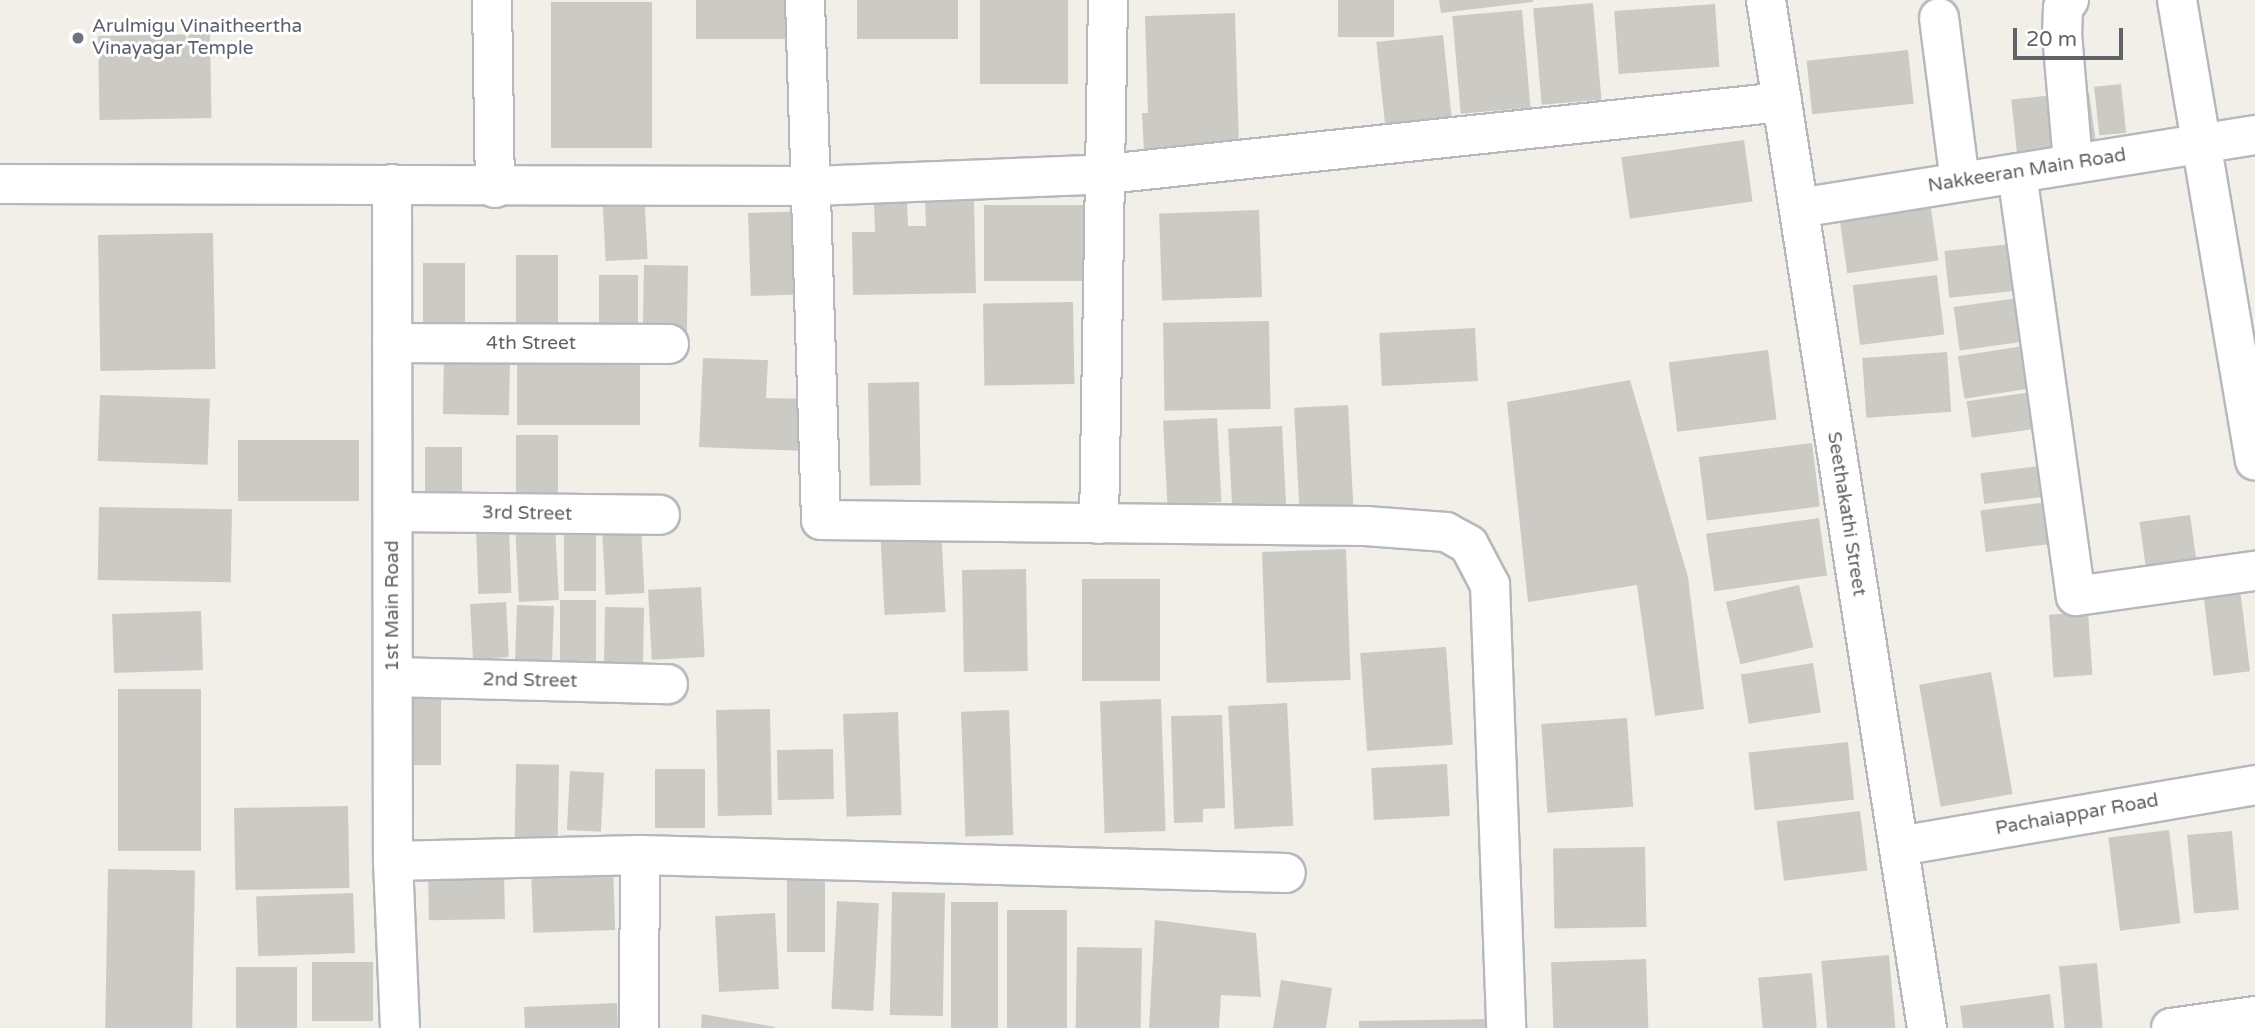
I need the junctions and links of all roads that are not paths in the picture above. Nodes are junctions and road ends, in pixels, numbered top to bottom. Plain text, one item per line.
1 (492, 0) edge
2 (805, 0) edge
3 (1108, 0) edge
4 (1766, 0) edge
5 (2069, 0) edge
6 (2177, 0) edge
7 (1939, 18) dead end
8 (1782, 103) junction
9 (2255, 135) edge
10 (2204, 143) junction
11 (2073, 163) junction
12 (2017, 173) junction
13 (1107, 174) junction
14 (1960, 182) junction
15 (0, 184) edge
16 (392, 184) junction
17 (813, 186) junction
18 (495, 188) junction
19 (1799, 208) junction
20 (392, 343) junction
21 (669, 344) dead end
22 (2255, 460) edge
23 (393, 512) junction
24 (660, 515) dead end
25 (1099, 524) junction
26 (2255, 571) edge
27 (393, 677) junction
28 (667, 684) dead end
29 (2255, 785) edge
30 (1899, 846) junction
31 (640, 855) junction
32 (393, 861) junction
33 (1286, 873) dead end
34 (2255, 1016) edge
35 (400, 1028) edge
36 (639, 1028) edge
37 (1506, 1028) edge
38 (1927, 1028) edge
39 (2171, 1028) edge

1 - 18 street
2 - 17 street
3 - 13 street
4 - 8 street, Seethakathi Street
5 - 11 street
6 - 10 street
7 - 14 street
8 - 13 street
8 - 19 street, Seethakathi Street
9 - 10 street, Nakkeeran Main Road
10 - 11 street, Nakkeeran Main Road
10 - 22 street
11 - 12 street, Nakkeeran Main Road
12 - 14 street, Nakkeeran Main Road
12 - 26 street
13 - 17 street
13 - 25 street
14 - 19 street, Nakkeeran Main Road
15 - 16 street
16 - 18 street
16 - 20 street, 1st Main Road
17 - 18 street
17 - 25 street
19 - 30 street, Seethakathi Street
20 - 21 street, 4th Street
20 - 23 street, 1st Main Road
23 - 24 street, 3rd Street
23 - 27 street, 1st Main Road
25 - 37 street
27 - 28 street, 2nd Street
27 - 32 street, 1st Main Road
29 - 30 street, Pachaiappar Road
30 - 38 street, Seethakathi Street
31 - 32 street
31 - 33 street
31 - 36 street
32 - 35 street, 1st Main Road
34 - 39 street

